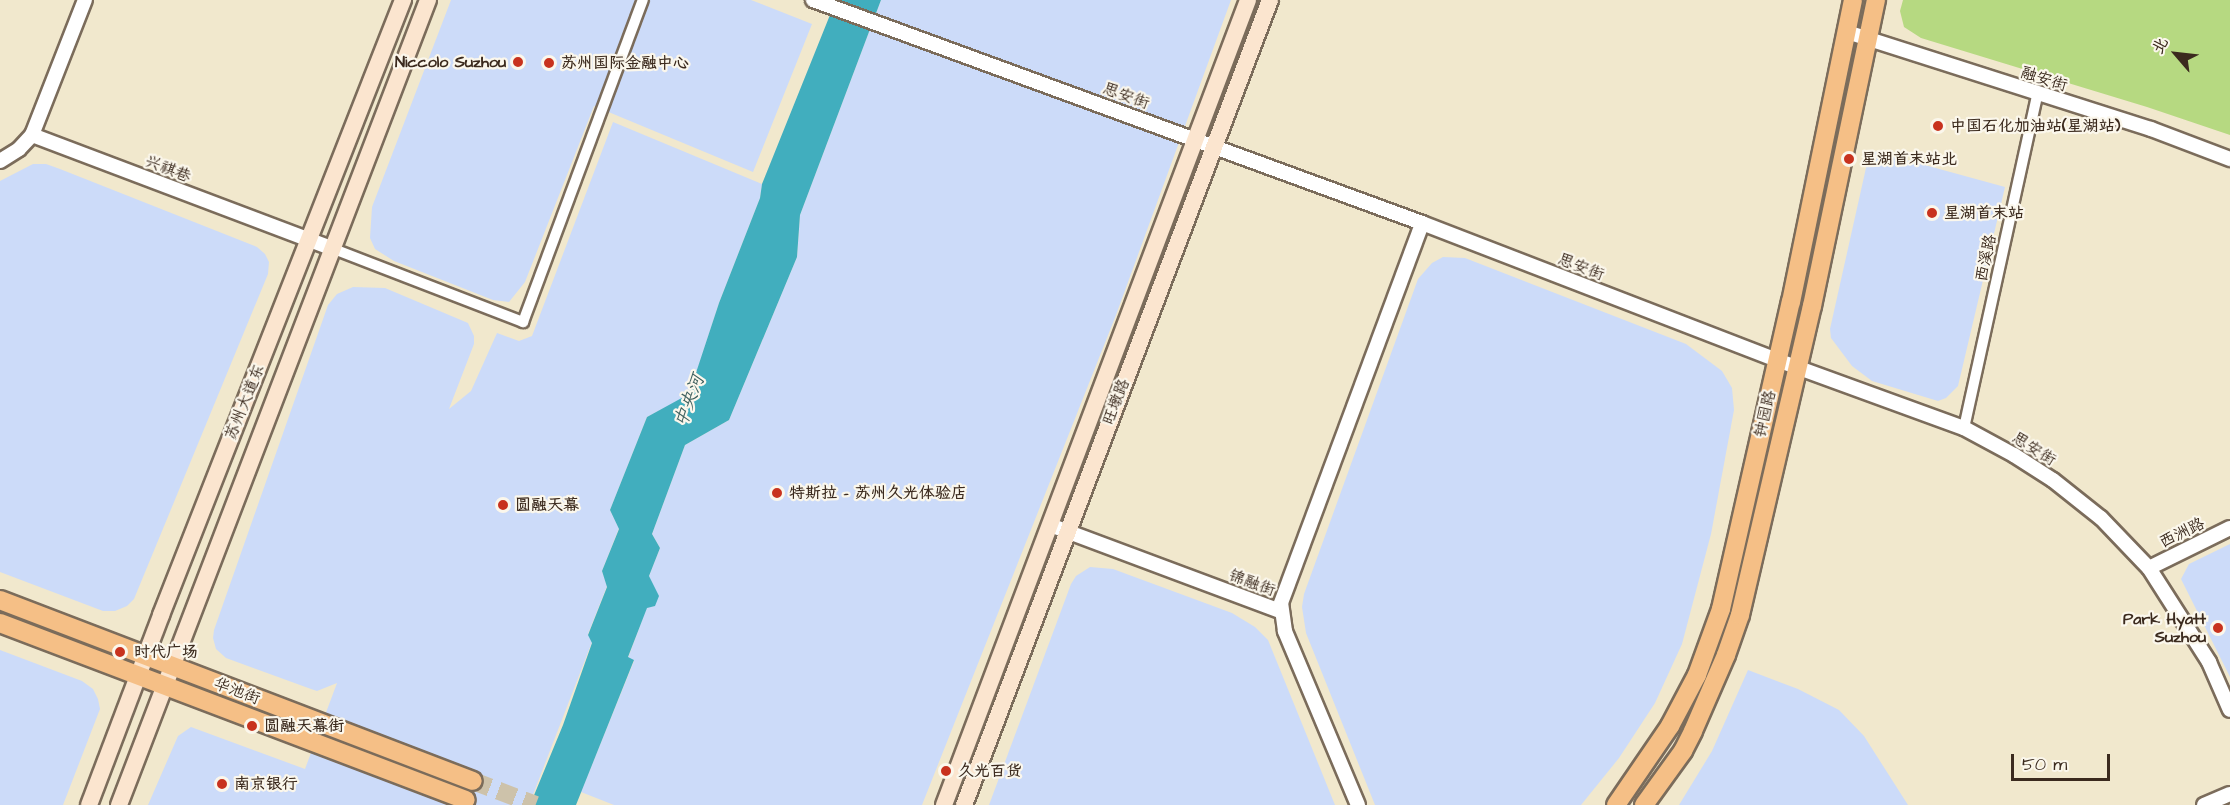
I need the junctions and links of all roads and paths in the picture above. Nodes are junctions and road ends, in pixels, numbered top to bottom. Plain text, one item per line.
1 (85, 0) edge
2 (403, 0) edge
3 (428, 0) edge
4 (644, 0) edge
5 (1248, 0) edge
6 (1269, 0) edge
7 (1853, 0) edge
8 (1876, 0) edge
9 (817, 2) edge
10 (1846, 32) junction
11 (1868, 39) junction
12 (2037, 95) junction
13 (32, 135) junction
14 (1196, 139) junction
15 (1213, 146) junction
16 (2230, 159) edge
17 (0, 161) edge
18 (1422, 223) junction
19 (309, 240) junction
20 (331, 248) junction
21 (1778, 360) junction
22 (1798, 367) junction
23 (1964, 428) junction
24 (1050, 525) junction
25 (2230, 528) edge
26 (1067, 532) junction
27 (2149, 568) junction
28 (0, 600) edge
29 (1280, 611) junction
30 (0, 623) edge
31 (146, 656) junction
32 (172, 666) junction
33 (138, 677) junction
34 (165, 687) junction
35 (2230, 710) edge
36 (473, 781) tunnel mouth
37 (2230, 794) edge
38 (466, 800) tunnel mouth
39 (89, 805) edge
40 (119, 805) edge
41 (944, 805) edge
42 (964, 805) edge
43 (1358, 805) edge
44 (1616, 805) edge
45 (1644, 805) edge
46 (2204, 805) edge

1 - 13 street
2 - 19 main road, 苏州大道东
3 - 20 main road, 苏州大道东
4 - 20 street
5 - 14 main road, 旺墩路
6 - 15 main road, 旺墩路
7 - 10 main road, 钟园路
8 - 11 main road, 钟园路
9 - 14 street, 思安街
10 - 11 street, 融安街
10 - 21 main road, 钟园路
11 - 12 street, 融安街
11 - 22 main road, 钟园路
12 - 16 street, 融安街
12 - 23 street, 西溪路
13 - 17 street
13 - 19 street, 兴祺巷
14 - 15 street, 思安街
14 - 24 main road, 旺墩路
15 - 18 street, 思安街
15 - 26 main road, 旺墩路
18 - 21 street, 思安街
18 - 29 street
19 - 20 street, 兴祺巷
19 - 31 main road, 苏州大道东
20 - 32 main road, 苏州大道东
21 - 22 street, 思安街
21 - 44 main road, 钟园路
22 - 23 street, 思安街
22 - 45 main road, 钟园路
23 - 27 street, 思安街
24 - 26 street, 锦融街
24 - 41 main road, 旺墩路
25 - 27 street, 西洲路
26 - 29 street, 锦融街
26 - 42 main road, 旺墩路
27 - 35 street, 思安街
28 - 31 main road, 华池街
29 - 43 street, 锦融街
30 - 33 main road, 华池街
31 - 32 main road, 华池街
31 - 33 main road, 苏州大道东
32 - 34 main road, 苏州大道东
32 - 36 main road, 华池街
33 - 34 main road, 华池街
33 - 39 main road, 苏州大道东
34 - 38 main road, 华池街
34 - 40 main road, 苏州大道东
37 - 46 street

